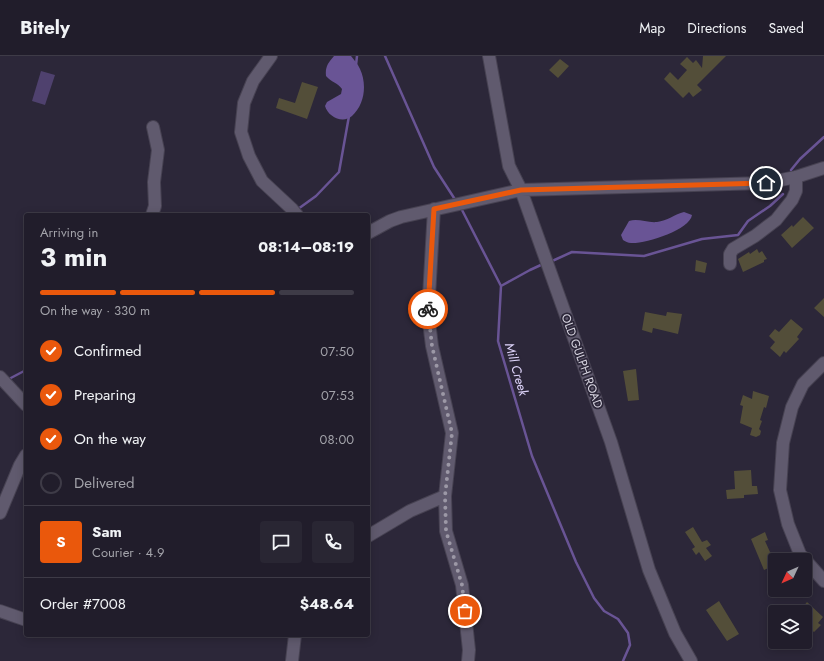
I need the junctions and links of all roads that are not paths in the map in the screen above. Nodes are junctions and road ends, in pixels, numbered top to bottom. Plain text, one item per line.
1 (271, 56) edge
2 (489, 56) edge
3 (153, 127) dead end
4 (824, 168) edge
5 (796, 177) junction
6 (521, 190) junction
7 (434, 209) junction
8 (294, 212) edge
9 (153, 213) edge
10 (370, 232) edge
11 (730, 264) dead end
12 (824, 363) edge
13 (0, 377) edge
14 (24, 403) edge
15 (24, 458) edge
16 (445, 496) junction
17 (0, 513) edge
18 (370, 535) edge
19 (824, 581) edge
20 (0, 611) edge
21 (24, 619) edge
22 (295, 637) edge
23 (292, 661) edge
24 (468, 661) edge
25 (691, 661) edge

1 - 8 street
2 - 6 street, OLD GULPH ROAD
3 - 9 street
4 - 5 street
5 - 6 street
5 - 11 street
6 - 7 street
6 - 25 street, OLD GULPH ROAD
7 - 10 street
7 - 16 street
12 - 19 street
13 - 14 street
15 - 17 street
16 - 18 street
16 - 24 street
20 - 21 street
22 - 23 street

